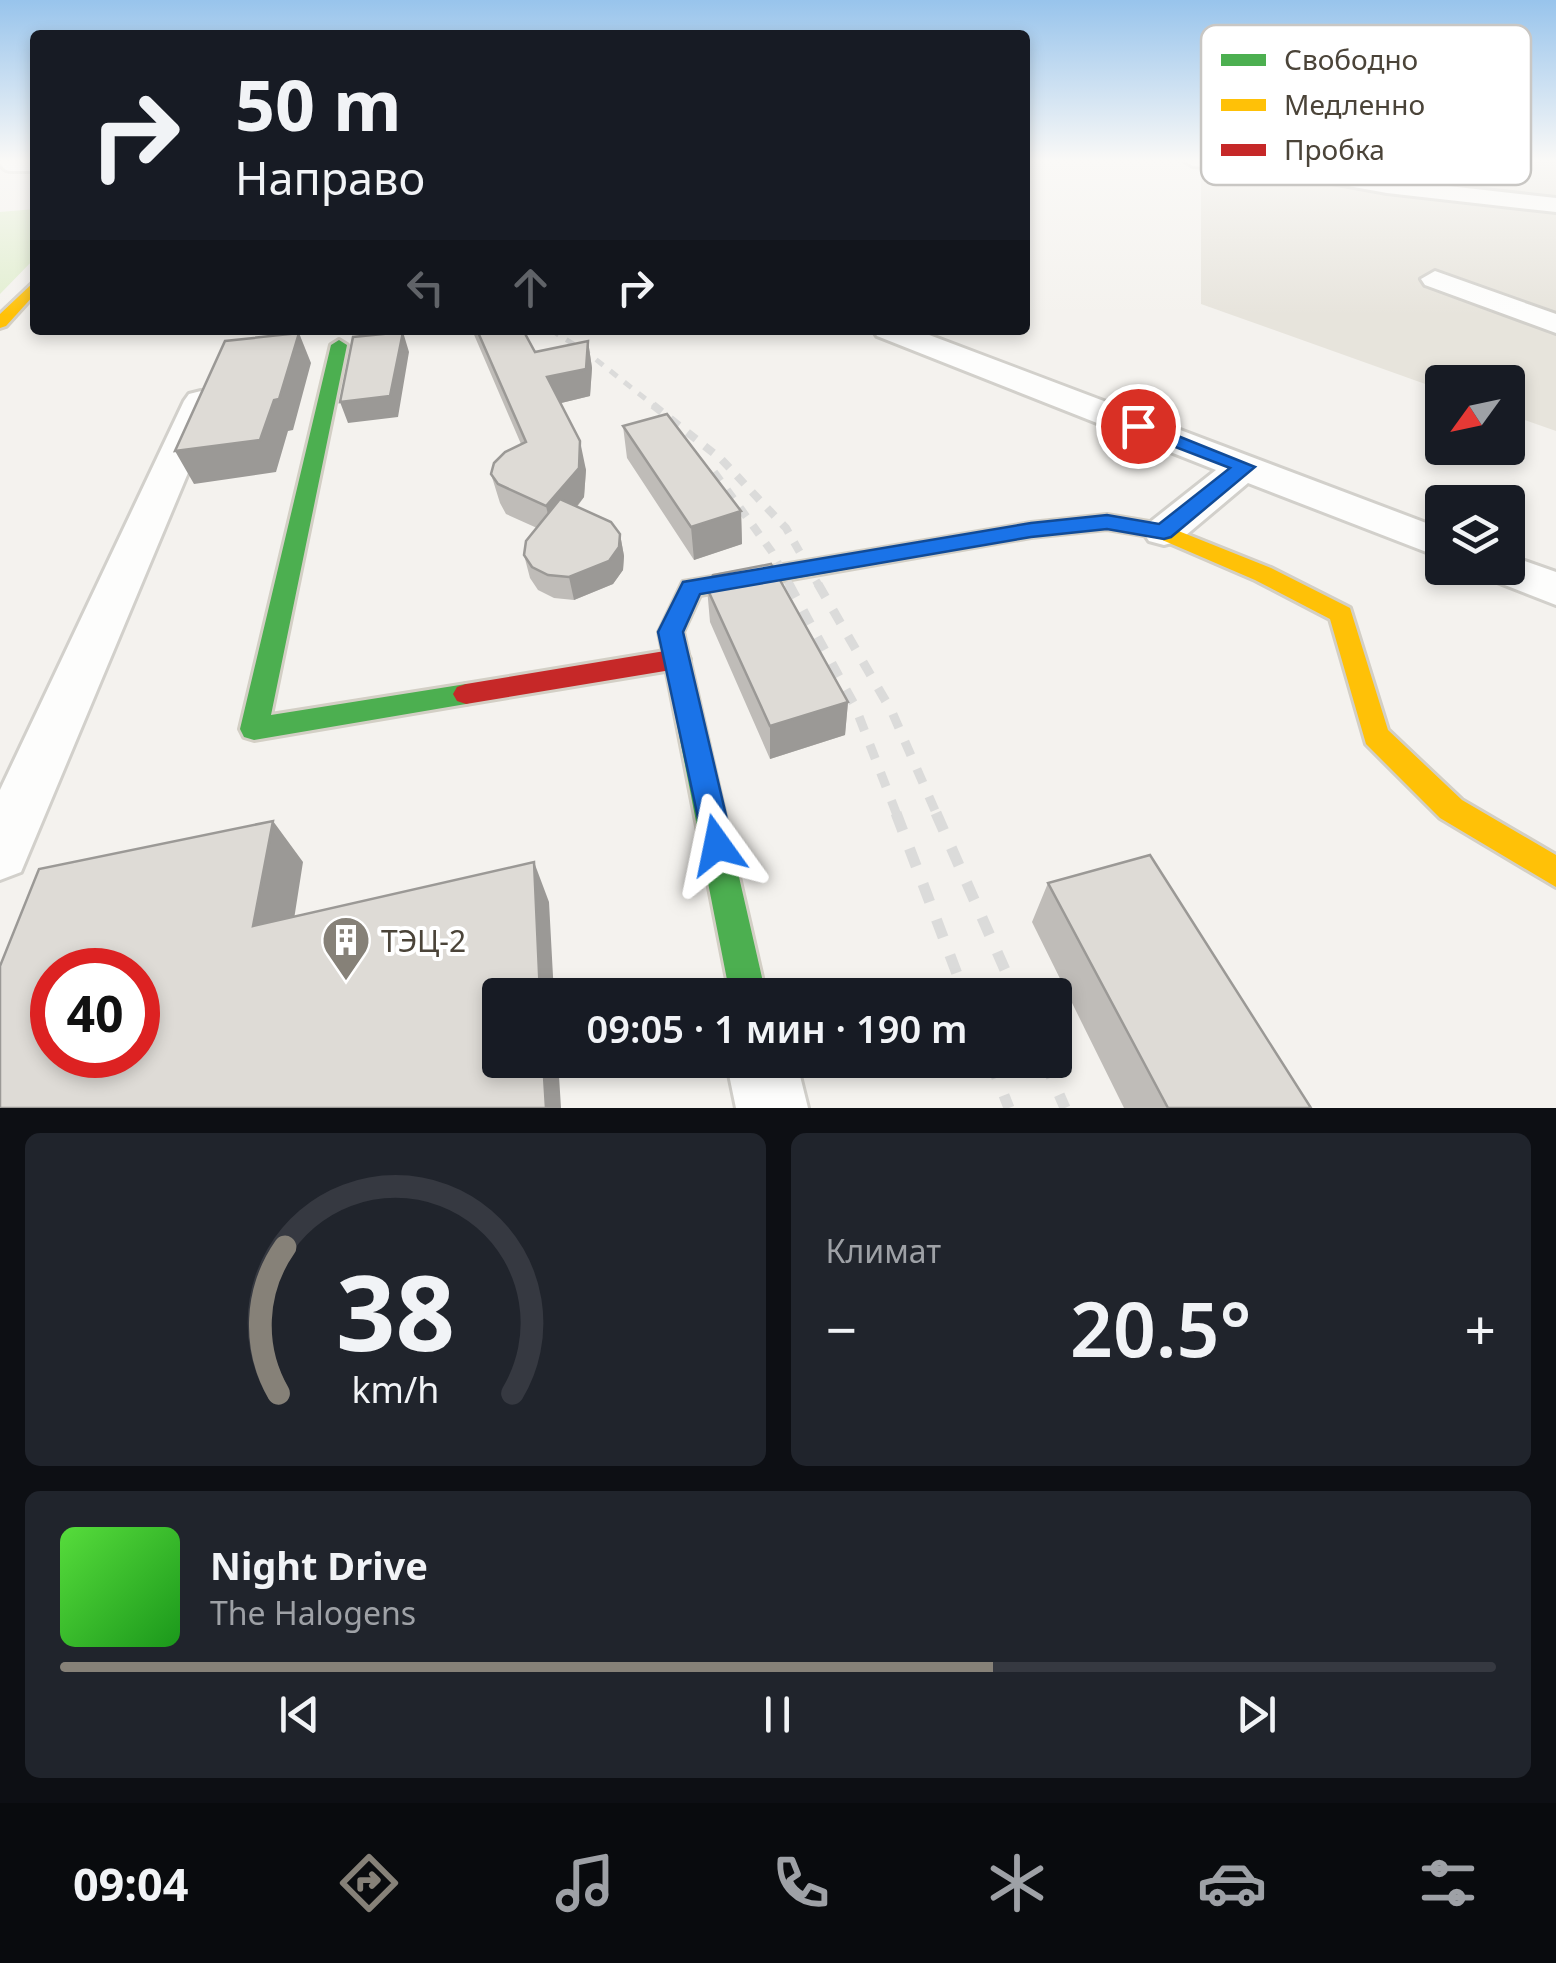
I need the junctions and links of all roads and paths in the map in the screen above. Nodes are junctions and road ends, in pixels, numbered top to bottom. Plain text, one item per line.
1 (1434, 279) dead end
2 (30, 290) edge
3 (0, 323) edge
4 (1556, 324) edge
5 (901, 335) edge
6 (339, 345) dead end
7 (218, 363) edge
8 (1244, 467) junction
9 (1164, 532) junction
10 (1425, 537) edge
11 (1525, 577) edge
12 (1556, 588) edge
13 (677, 659) junction
14 (0, 853) edge
15 (1556, 872) edge
16 (744, 978) edge
17 (765, 1078) edge
18 (772, 1108) edge

1 - 4 street
2 - 3 street
5 - 8 street
6 - 13 street
7 - 14 street
8 - 9 street
8 - 10 street
9 - 13 street
9 - 15 street
11 - 12 street
13 - 16 street
17 - 18 street

